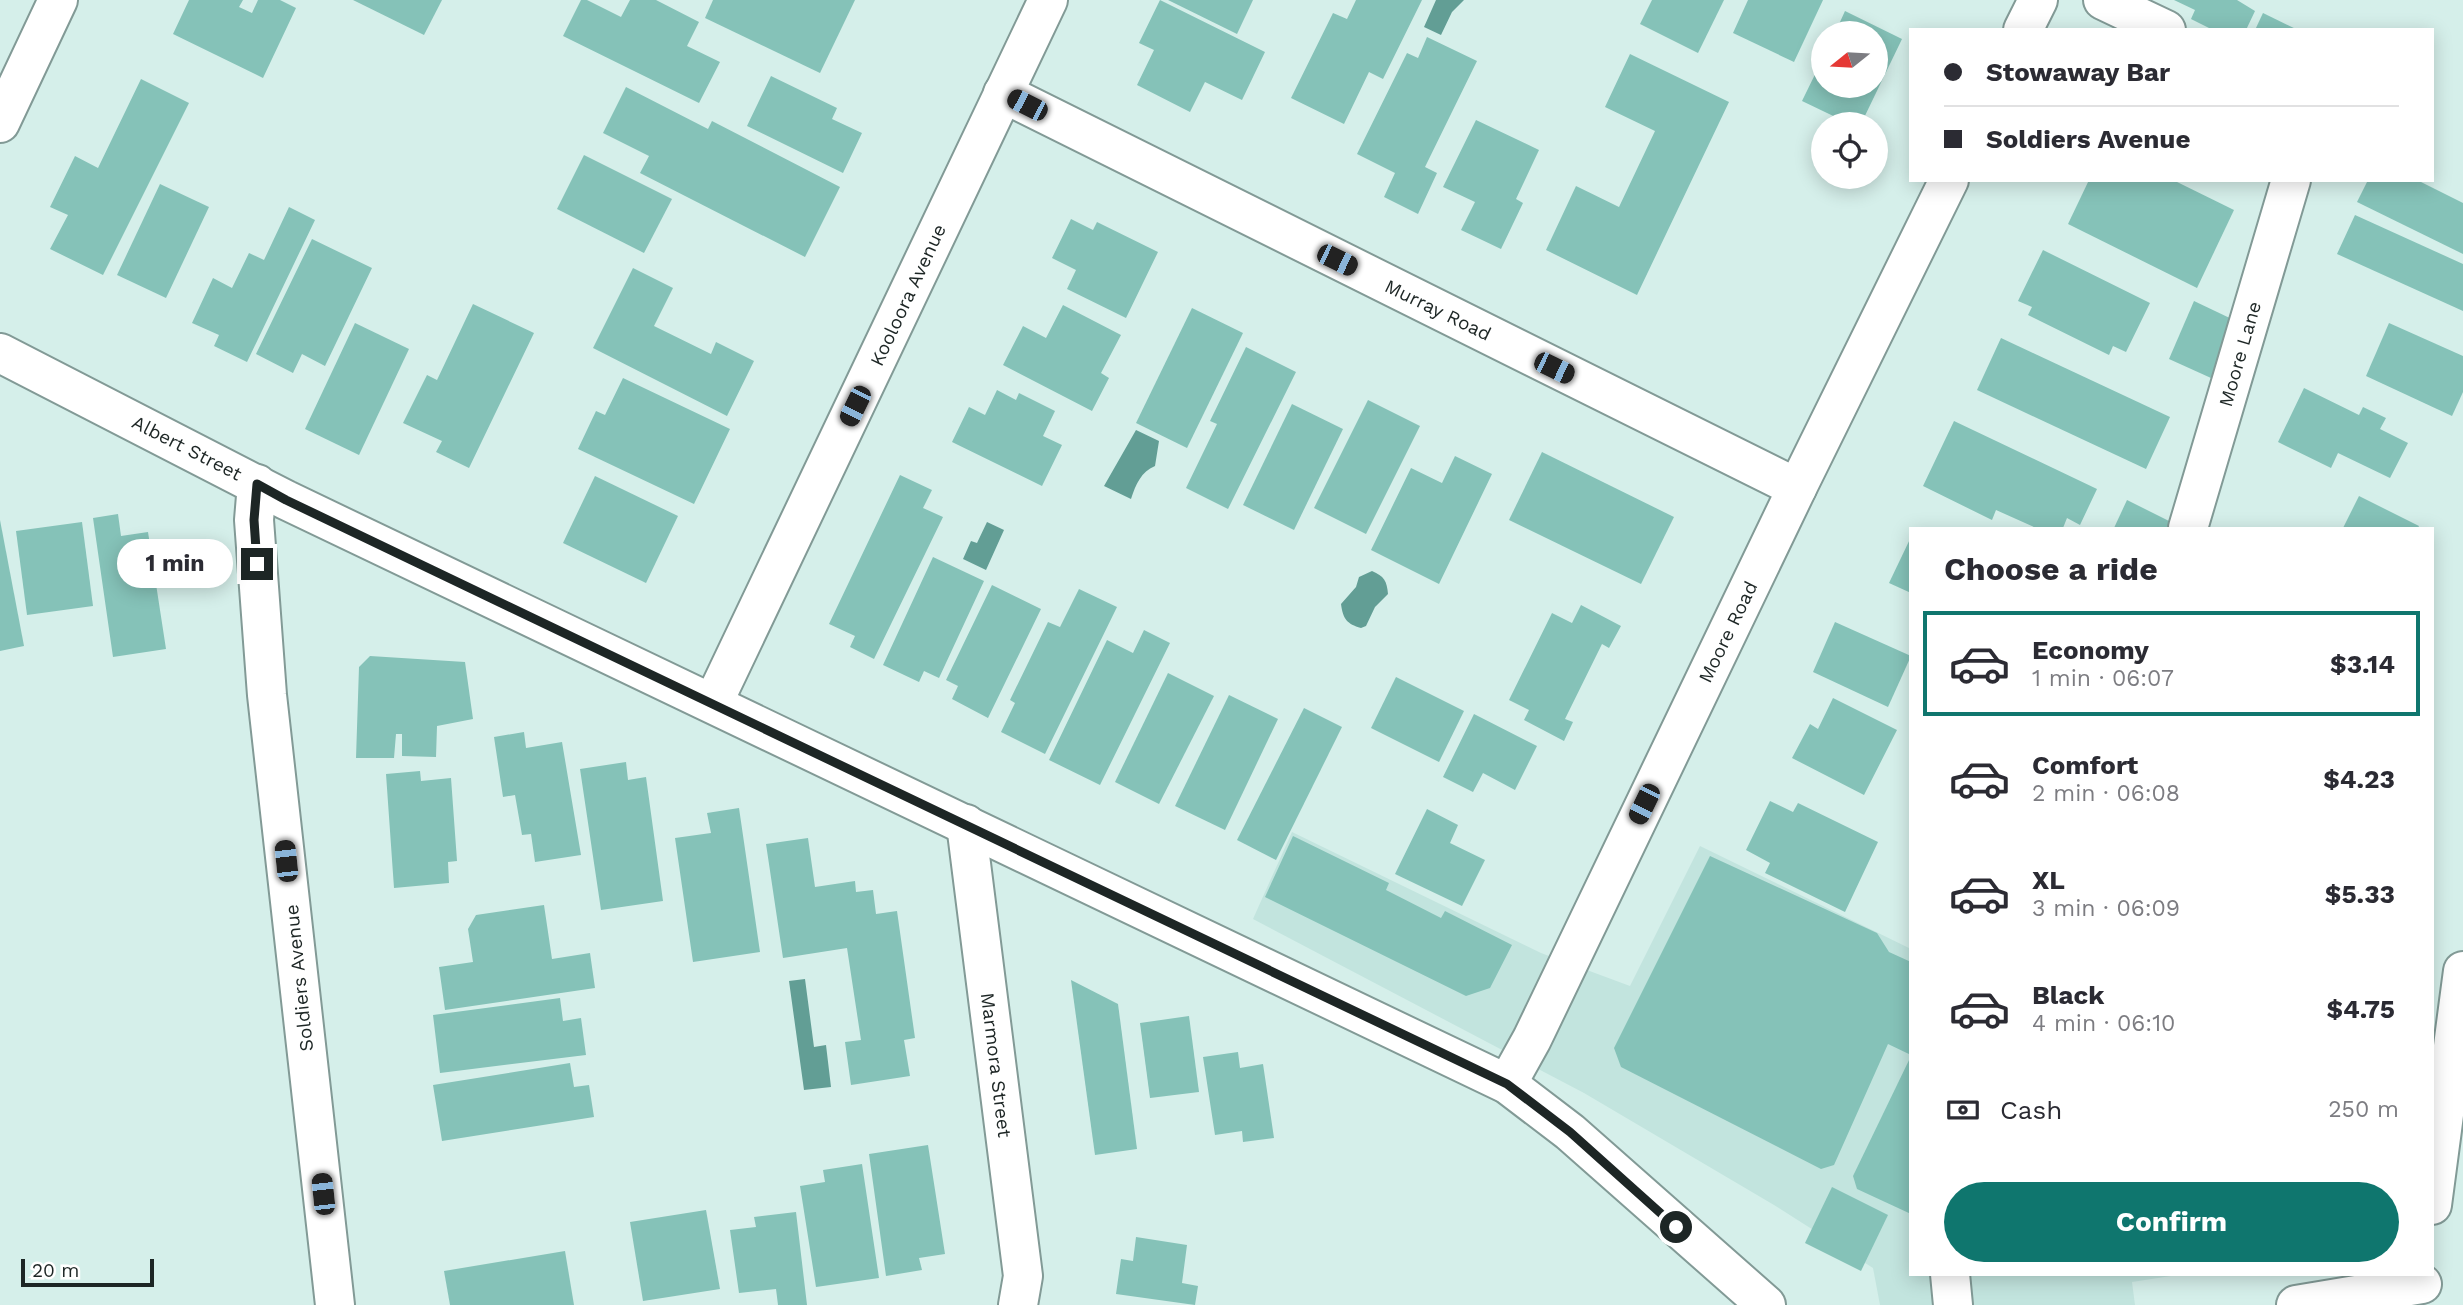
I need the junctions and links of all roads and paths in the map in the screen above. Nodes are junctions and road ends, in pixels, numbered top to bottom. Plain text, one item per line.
1 (58, 0) edge
2 (1048, 0) edge
3 (2038, 0) edge
4 (2103, 0) edge
5 (2024, 28) edge
6 (2162, 28) edge
7 (1003, 93) junction
8 (0, 124) edge
9 (1948, 182) edge
10 (2290, 182) edge
11 (0, 353) edge
12 (257, 484) junction
13 (1797, 488) junction
14 (2188, 527) edge
15 (713, 703) junction
16 (966, 824) junction
17 (2463, 971) edge
18 (1507, 1084) junction
19 (2434, 1190) edge
20 (1950, 1276) edge
21 (2423, 1288) edge
22 (335, 1305) edge
23 (1018, 1305) edge
24 (1766, 1305) edge
25 (1953, 1305) edge
26 (2296, 1305) edge

1 - 8 street
2 - 7 street, Kooloora Avenue
3 - 5 street
4 - 6 street
7 - 13 street, Murray Road
7 - 15 street, Kooloora Avenue
9 - 13 street, Moore Road
10 - 14 street, Moore Lane
11 - 12 street, Albert Street
12 - 15 street, Albert Street
12 - 22 street, Soldiers Avenue
13 - 18 street, Moore Road
15 - 16 street, Albert Street
16 - 18 street, Albert Street
16 - 23 street, Marmora Street
17 - 19 street
18 - 24 street, Albert Street
20 - 25 street
21 - 26 street

